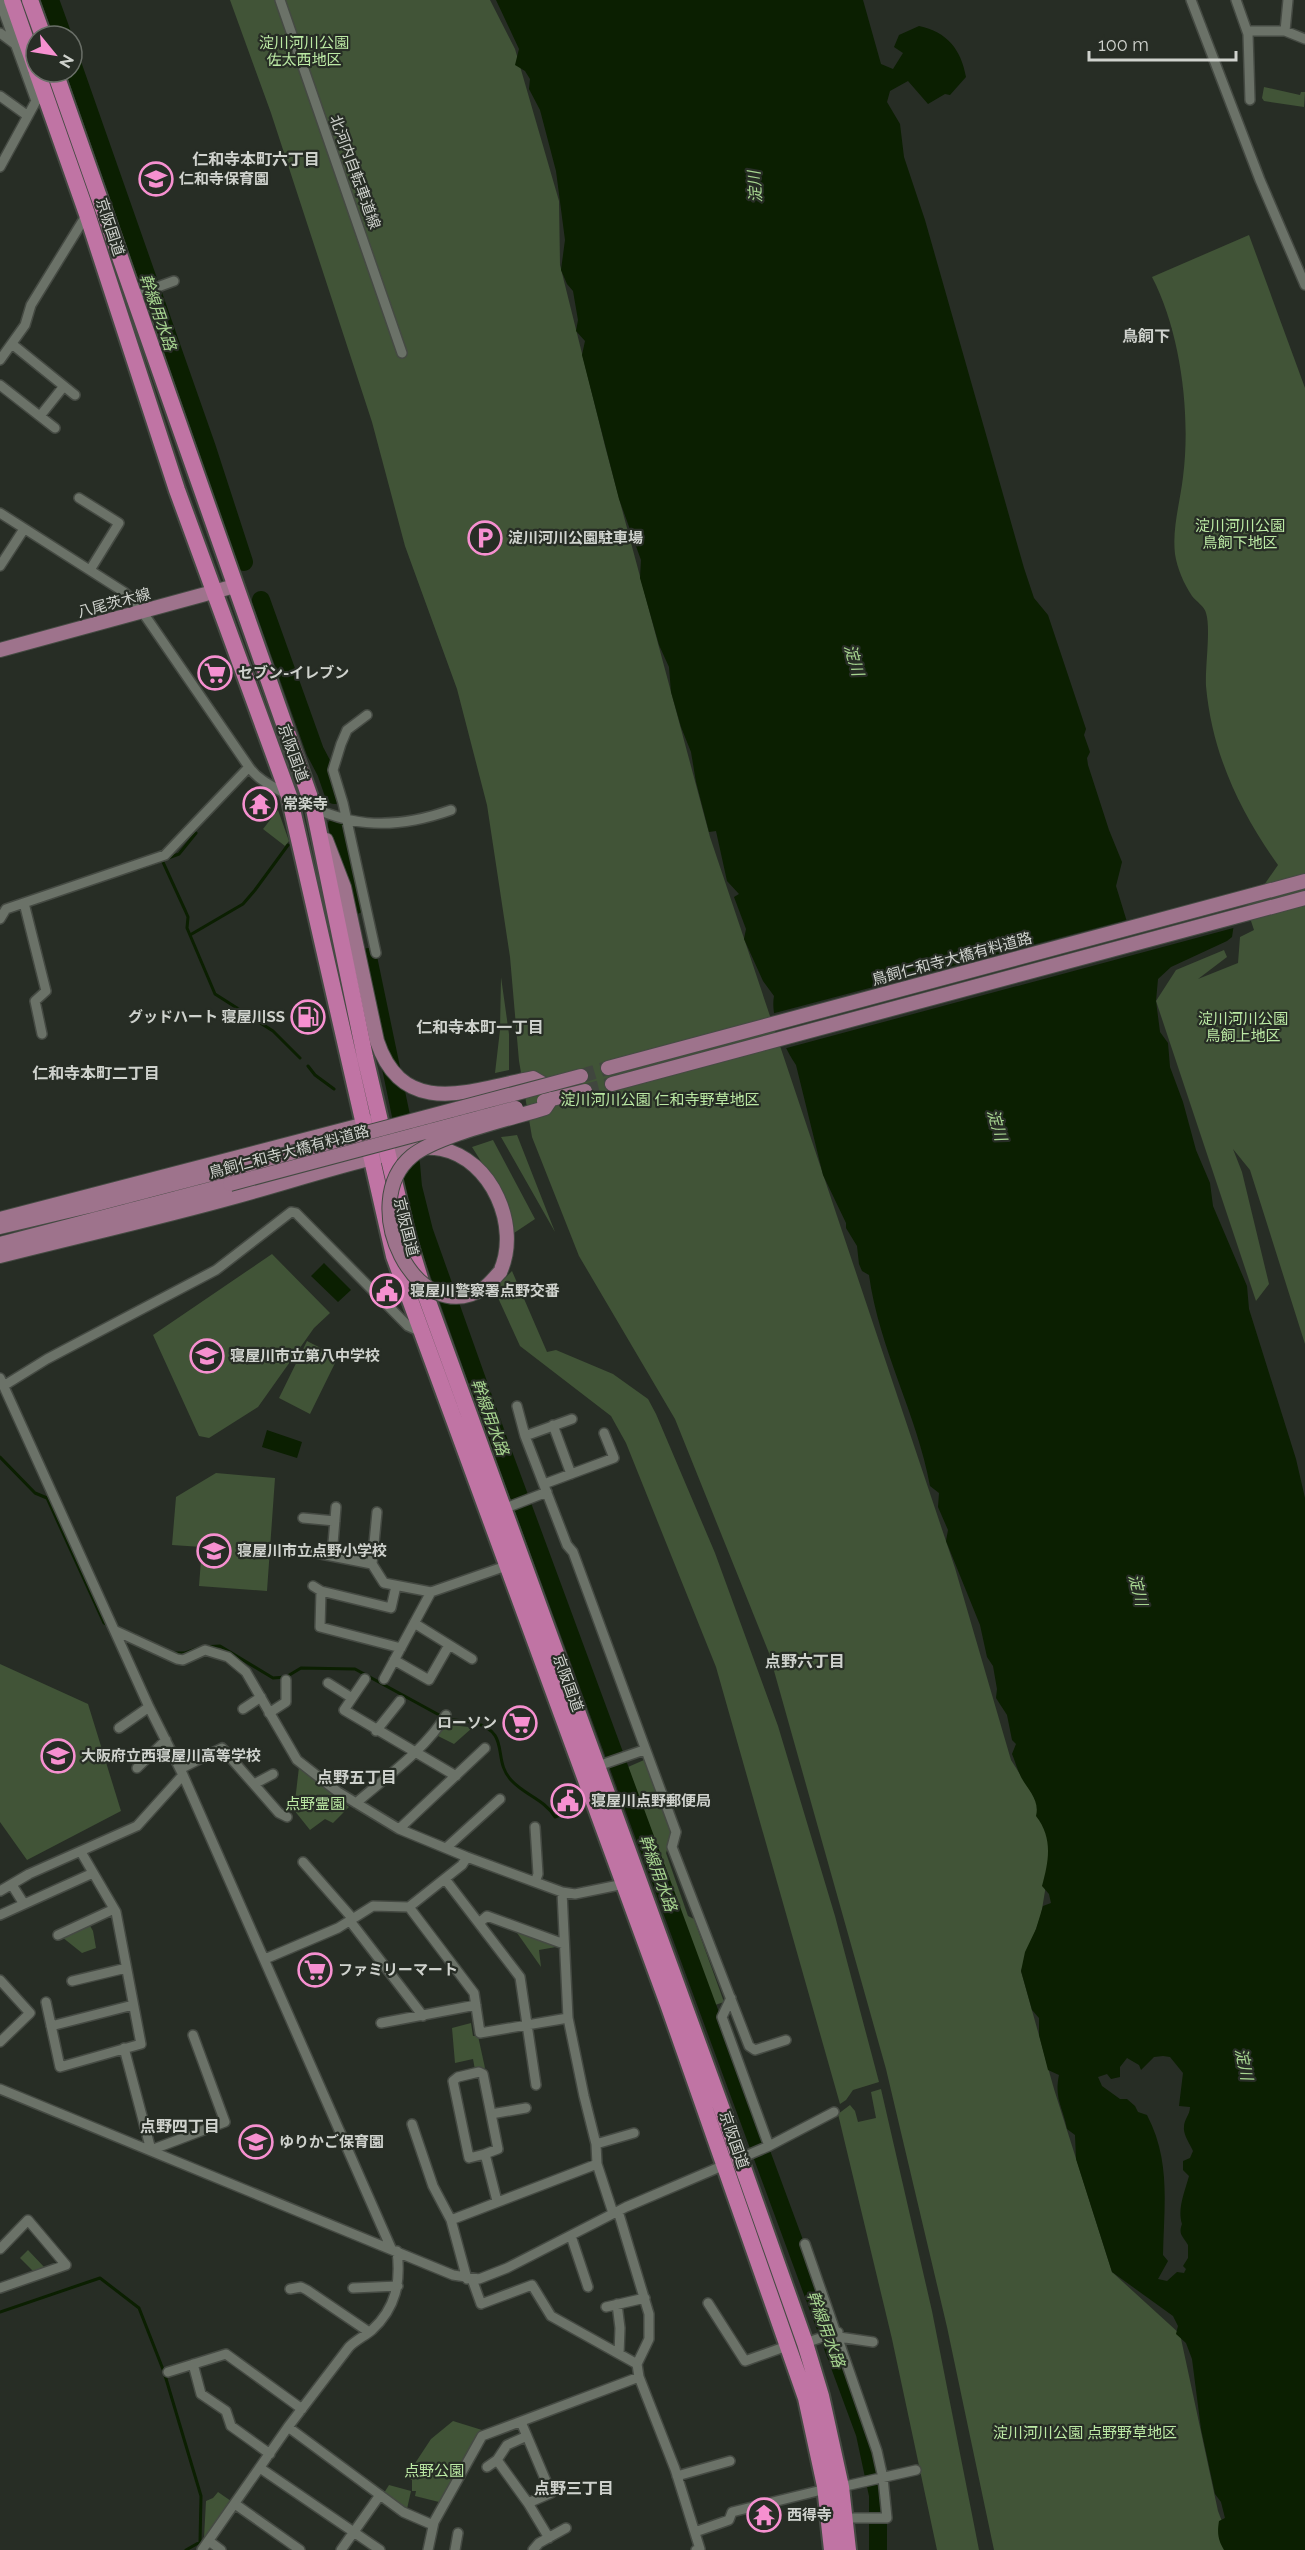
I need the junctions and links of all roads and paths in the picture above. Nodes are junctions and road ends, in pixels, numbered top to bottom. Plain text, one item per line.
1 (12, 0) edge
2 (30, 0) edge
3 (280, 0) edge
4 (1191, 0) edge
5 (1236, 0) edge
6 (1288, 0) edge
7 (0, 2) edge
8 (39, 24) edge
9 (1247, 31) junction
10 (1285, 31) junction
11 (0, 33) edge
12 (24, 34) edge
13 (1305, 39) edge
14 (15, 44) junction
15 (39, 84) edge
16 (60, 84) edge
17 (0, 96) edge
18 (41, 98) junction
19 (1250, 100) dead end
20 (28, 116) junction
21 (1, 162) edge
22 (87, 214) junction
23 (174, 281) dead end
24 (1305, 285) edge
25 (139, 293) junction
26 (12, 344) junction
27 (402, 353) dead end
28 (0, 360) edge
29 (0, 385) edge
30 (64, 386) junction
31 (75, 395) dead end
32 (40, 416) junction
33 (55, 428) dead end
34 (79, 498) dead end
35 (0, 513) edge
36 (24, 529) junction
37 (1, 563) edge
38 (90, 570) junction
39 (235, 586) junction
40 (215, 593) junction
41 (142, 613) junction
42 (0, 650) edge
43 (367, 714) dead end
44 (249, 767) junction
45 (289, 796) junction
46 (314, 809) junction
47 (451, 810) dead end
48 (347, 819) junction
49 (1305, 880) edge
50 (1305, 898) edge
51 (24, 903) junction
52 (0, 920) edge
53 (369, 927) junction
54 (354, 931) junction
55 (376, 953) dead end
56 (42, 1034) dead end
57 (608, 1068) tunnel mouth
58 (581, 1076) tunnel mouth
59 (612, 1084) tunnel mouth
60 (545, 1085) junction
61 (585, 1091) tunnel mouth
62 (551, 1099) junction
63 (381, 1120) junction
64 (363, 1125) junction
65 (388, 1154) junction
66 (371, 1159) junction
67 (0, 1219) edge
68 (0, 1227) edge
69 (0, 1244) edge
70 (0, 1256) edge
71 (421, 1333) junction
72 (2, 1382) edge
73 (517, 1406) dead end
74 (572, 1419) dead end
75 (553, 1425) junction
76 (604, 1433) dead end
77 (525, 1436) junction
78 (571, 1474) junction
79 (546, 1488) junction
80 (336, 1507) dead end
81 (509, 1507) junction
82 (377, 1512) dead end
83 (303, 1518) dead end
84 (335, 1521) junction
85 (311, 1552) dead end
86 (332, 1556) junction
87 (372, 1564) junction
88 (506, 1566) junction
89 (396, 1586) junction
90 (431, 1592) junction
91 (414, 1623) junction
92 (116, 1631) junction
93 (449, 1645) junction
94 (401, 1648) junction
95 (471, 1659) dead end
96 (394, 1660) junction
97 (384, 1678) dead end
98 (365, 1679) dead end
99 (286, 1680) dead end
100 (328, 1683) dead end
101 (261, 1697) junction
102 (352, 1698) junction
103 (400, 1701) dead end
104 (149, 1707) junction
105 (243, 1709) dead end
106 (269, 1713) junction
107 (446, 1715) dead end
108 (119, 1728) dead end
109 (376, 1731) junction
110 (166, 1740) junction
111 (485, 1748) dead end
112 (644, 1749) junction
113 (413, 1752) junction
114 (604, 1764) junction
115 (137, 1768) dead end
116 (182, 1772) junction
117 (273, 1774) dead end
118 (456, 1776) junction
119 (254, 1784) junction
120 (500, 1799) dead end
121 (356, 1803) junction
122 (286, 1817) dead end
123 (535, 1827) dead end
124 (399, 1828) junction
125 (446, 1848) junction
126 (81, 1852) junction
127 (468, 1857) junction
128 (303, 1862) dead end
129 (93, 1873) junction
130 (445, 1878) junction
131 (535, 1882) junction
132 (624, 1884) junction
133 (12, 1885) junction
134 (0, 1891) edge
135 (562, 1892) junction
136 (24, 1904) junction
137 (409, 1908) junction
138 (114, 1910) junction
139 (0, 1915) edge
140 (351, 1920) junction
141 (479, 1923) junction
142 (58, 1935) dead end
143 (564, 1944) junction
144 (265, 1959) junction
145 (126, 1968) junction
146 (0, 1980) edge
147 (72, 1981) dead end
148 (731, 1998) junction
149 (46, 2002) dead end
150 (133, 2005) junction
151 (476, 2005) junction
152 (423, 2016) junction
153 (568, 2018) junction
154 (381, 2023) dead end
155 (526, 2025) junction
156 (51, 2026) junction
157 (193, 2036) dead end
158 (786, 2040) dead end
159 (0, 2042) edge
160 (124, 2048) junction
161 (536, 2085) dead end
162 (0, 2089) edge
163 (526, 2108) dead end
164 (834, 2112) dead end
165 (491, 2114) junction
166 (412, 2124) dead end
167 (634, 2133) dead end
168 (596, 2144) junction
169 (767, 2147) junction
170 (151, 2150) junction
171 (485, 2154) junction
172 (746, 2156) junction
173 (597, 2164) junction
174 (724, 2166) junction
175 (497, 2201) junction
176 (616, 2212) junction
177 (451, 2220) junction
178 (571, 2236) junction
179 (805, 2244) dead end
180 (0, 2249) edge
181 (394, 2249) junction
182 (470, 2279) junction
183 (398, 2286) junction
184 (588, 2287) dead end
185 (0, 2288) edge
186 (353, 2288) dead end
187 (290, 2289) dead end
188 (645, 2298) junction
189 (708, 2303) dead end
190 (617, 2304) junction
191 (606, 2307) dead end
192 (369, 2332) junction
193 (838, 2335) junction
194 (811, 2341) junction
195 (873, 2342) dead end
196 (787, 2346) junction
197 (619, 2354) junction
198 (193, 2364) junction
199 (637, 2364) junction
200 (168, 2372) dead end
201 (639, 2377) junction
202 (302, 2409) junction
203 (521, 2422) junction
204 (288, 2427) junction
205 (527, 2436) junction
206 (270, 2454) junction
207 (497, 2460) junction
208 (729, 2461) dead end
209 (487, 2467) dead end
210 (260, 2468) junction
211 (916, 2470) dead end
212 (677, 2476) junction
213 (883, 2478) junction
214 (833, 2488) junction
215 (380, 2495) junction
216 (528, 2503) junction
217 (235, 2504) junction
218 (846, 2518) junction
219 (433, 2525) junction
220 (566, 2528) dead end
221 (354, 2531) junction
222 (695, 2532) junction
223 (458, 2533) dead end
224 (549, 2538) junction
225 (209, 2541) junction
226 (202, 2550) edge
227 (221, 2550) edge
228 (300, 2550) edge
229 (341, 2550) edge
230 (380, 2550) edge
231 (428, 2550) edge
232 (455, 2550) edge
233 (533, 2550) edge
234 (699, 2550) edge
235 (832, 2550) edge
236 (848, 2550) edge

1 - 12 highway, 京阪国道
2 - 8 highway
3 - 27 street, 北河内自転車道線
4 - 24 street
5 - 9 street
6 - 10 street
7 - 14 street
9 - 10 street
9 - 19 street
10 - 13 street
11 - 14 street
14 - 18 street
15 - 18 highway, 京阪国道
16 - 25 highway, 京阪国道
17 - 20 street
18 - 20 street
18 - 22 highway, 京阪国道
20 - 21 street
22 - 26 street
22 - 40 highway, 京阪国道
23 - 25 street
25 - 39 highway, 京阪国道
26 - 28 street
26 - 30 street
29 - 32 street
30 - 31 street
30 - 32 street
32 - 33 street
34 - 38 street
35 - 36 street
36 - 37 street
36 - 38 street
38 - 41 street
39 - 40 main road, 八尾茨木線
39 - 46 highway, 京阪国道
40 - 41 main road, 八尾茨木線
40 - 45 highway, 京阪国道
41 - 42 main road, 八尾茨木線
41 - 44 street
43 - 48 street
44 - 45 street
44 - 51 street
45 - 46 street
45 - 64 highway, 京阪国道
46 - 48 street
46 - 54 main road
46 - 63 highway, 京阪国道
47 - 48 street
48 - 53 street
49 - 57 main road, 鳥飼仁和寺大橋有料道路
50 - 59 main road
51 - 52 street
51 - 56 street
53 - 54 street
53 - 55 street
54 - 60 main road
58 - 60 main road, 鳥飼仁和寺大橋有料道路, bridge
60 - 68 main road, 鳥飼仁和寺大橋有料道路, bridge
61 - 62 main road, 鳥飼仁和寺大橋有料道路, bridge
62 - 65 main road, bridge
62 - 69 main road, 鳥飼仁和寺大橋有料道路, bridge
63 - 64 main road
63 - 65 highway, 京阪国道
64 - 66 highway, 京阪国道
64 - 67 main road
65 - 66 main road
65 - 81 highway, 京阪国道
66 - 70 main road
66 - 71 highway, 京阪国道
71 - 72 street
71 - 88 highway, 京阪国道
72 - 92 street
73 - 77 street
74 - 75 street
75 - 77 street
75 - 78 street
76 - 78 street
77 - 79 street
78 - 79 street
79 - 81 street
79 - 112 street
80 - 84 street
81 - 114 highway, 京阪国道
82 - 87 street
83 - 84 street
84 - 86 street
85 - 86 street
86 - 87 street
87 - 89 street
88 - 90 street
88 - 132 highway, 京阪国道
89 - 90 street
89 - 94 street
90 - 91 street
91 - 93 street
91 - 94 street
92 - 101 street
92 - 104 street
93 - 95 street
93 - 96 street
94 - 96 street
96 - 97 street
98 - 102 street
99 - 106 street
100 - 102 street
101 - 105 street
101 - 106 street
102 - 109 street
103 - 109 street
104 - 108 street
104 - 110 street
106 - 121 street
107 - 113 street
109 - 113 street
110 - 115 street
110 - 116 street
111 - 118 street
112 - 114 street
112 - 148 street
113 - 118 street
113 - 121 street
114 - 172 highway, 京阪国道
116 - 119 street
116 - 126 street
116 - 144 street
117 - 119 street
118 - 124 street
119 - 122 street
120 - 125 street
121 - 124 street
123 - 131 street
124 - 125 street
125 - 127 street
126 - 129 street
126 - 133 street
127 - 130 street
127 - 131 street
128 - 140 street
129 - 136 street
129 - 138 street
130 - 137 street
130 - 141 street
131 - 135 street
132 - 135 street
132 - 174 highway, 京阪国道
133 - 134 street
133 - 136 street
135 - 143 street
136 - 139 street
137 - 140 street
137 - 151 street
138 - 142 street
138 - 145 street
140 - 144 street
140 - 152 street
141 - 143 street
141 - 155 street
143 - 153 street
144 - 181 street
145 - 147 street
145 - 150 street
146 - 159 street
148 - 158 street
148 - 169 street
149 - 156 street
150 - 156 street
150 - 160 street
151 - 152 street
151 - 155 street
152 - 154 street
153 - 155 street
153 - 168 street
155 - 161 street
156 - 160 street
157 - 170 street
160 - 170 street
162 - 170 street
163 - 165 street
164 - 169 street
165 - 171 street
165 - 171 street
166 - 177 street
167 - 168 street
168 - 173 street
169 - 172 street
170 - 181 street
171 - 175 street
172 - 174 street
172 - 194 highway, 京阪国道
173 - 175 street
173 - 176 street
174 - 176 street
174 - 196 highway, 京阪国道
175 - 177 street
176 - 178 street
176 - 188 street
177 - 182 street
178 - 182 street
178 - 184 street
179 - 193 street
180 - 185 street
181 - 182 street
181 - 183 street
182 - 197 street
183 - 186 street
183 - 192 street
187 - 192 street
188 - 190 street
188 - 199 street
189 - 196 street
190 - 191 street
190 - 197 street
192 - 202 street
193 - 194 street
193 - 195 street
193 - 213 street
194 - 214 highway, 京阪国道
196 - 214 highway, 京阪国道
197 - 199 street
198 - 200 street
198 - 202 street
198 - 206 street
199 - 201 street
201 - 203 street
201 - 212 street
202 - 204 street
203 - 205 street
203 - 219 street
204 - 206 street
204 - 215 street
205 - 207 street
205 - 216 street
206 - 210 street
207 - 209 street
207 - 216 street
208 - 212 street
210 - 217 street
210 - 221 street
211 - 213 street
212 - 222 street
213 - 214 street
213 - 218 street
214 - 218 highway, 京阪国道
214 - 222 street
214 - 235 highway, 京阪国道
215 - 219 street
215 - 221 street
216 - 224 street
217 - 225 street
217 - 228 street
218 - 236 highway, 京阪国道
219 - 231 street
220 - 224 street
221 - 229 street
221 - 230 street
222 - 234 street
223 - 232 street
224 - 233 street
225 - 226 street
225 - 227 street

